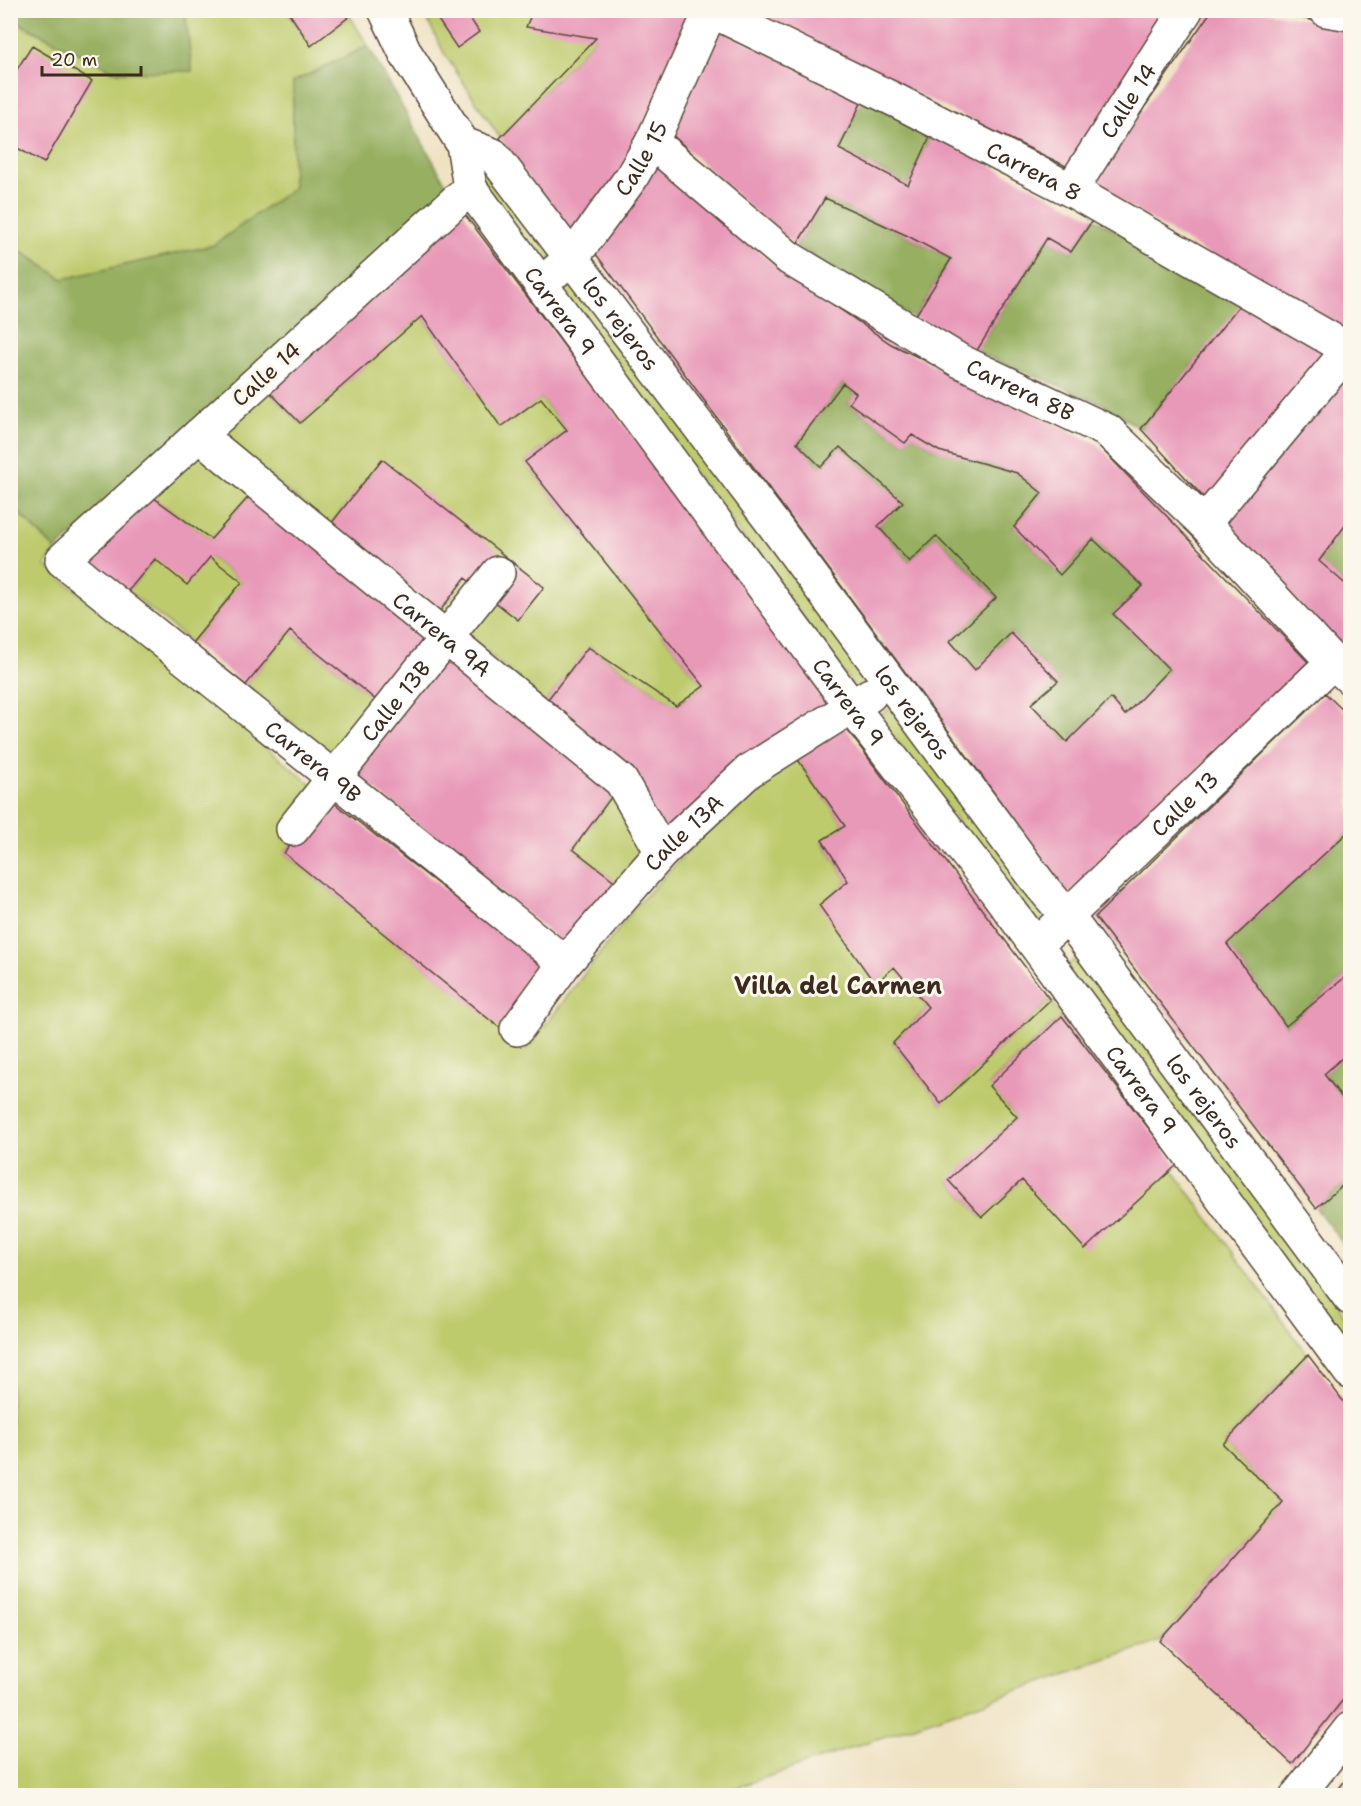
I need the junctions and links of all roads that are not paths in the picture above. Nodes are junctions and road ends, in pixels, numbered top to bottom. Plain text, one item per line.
1 (385, 10) edge
2 (1186, 10) edge
3 (1326, 10) edge
4 (710, 11) edge
5 (1350, 14) edge
6 (652, 142) junction
7 (463, 144) junction
8 (470, 188) junction
9 (1071, 190) junction
10 (572, 258) junction
11 (541, 284) junction
12 (1349, 349) edge
13 (199, 435) junction
14 (1204, 523) junction
15 (62, 560) joint
16 (498, 573) dead end
17 (447, 638) junction
18 (1342, 670) edge
19 (892, 683) junction
20 (851, 706) junction
21 (334, 778) junction
22 (293, 830) dead end
23 (662, 852) junction
24 (1067, 916) junction
25 (1036, 946) junction
26 (565, 963) junction
27 (517, 1029) dead end
28 (1350, 1298) edge
29 (1350, 1372) edge
30 (1350, 1729) edge
31 (1297, 1796) edge

1 - 7 street, Carrera 9
2 - 9 street, Calle 14
3 - 5 street
4 - 6 street, Calle 15
4 - 9 street, Carrera 8
6 - 10 street, Calle 15
6 - 14 street, Carrera 8B
7 - 8 street, Carrera 9
7 - 10 street, los rejeros
8 - 11 street, Carrera 9
8 - 13 street, Calle 14
9 - 12 street, Carrera 8
10 - 11 street, Calle 15
10 - 19 street, los rejeros
11 - 20 street, Carrera 9
12 - 14 street
13 - 15 street, Calle 14
13 - 17 street, Carrera 9A
14 - 18 street, Carrera 8B
15 - 21 street, Carrera 9B
16 - 17 street, Calle 13B
17 - 21 street, Calle 13B
17 - 23 street, Carrera 9A
18 - 24 street, Calle 13
19 - 20 street, Calle 13A
19 - 24 street, los rejeros
20 - 23 street, Calle 13A
20 - 25 street, Carrera 9
21 - 22 street, Calle 13B
21 - 26 street, Carrera 9B
23 - 26 street, Calle 13A
24 - 25 street, Calle 13
24 - 28 street, los rejeros
25 - 29 street, Carrera 9
26 - 27 street, Calle 13A
30 - 31 street

